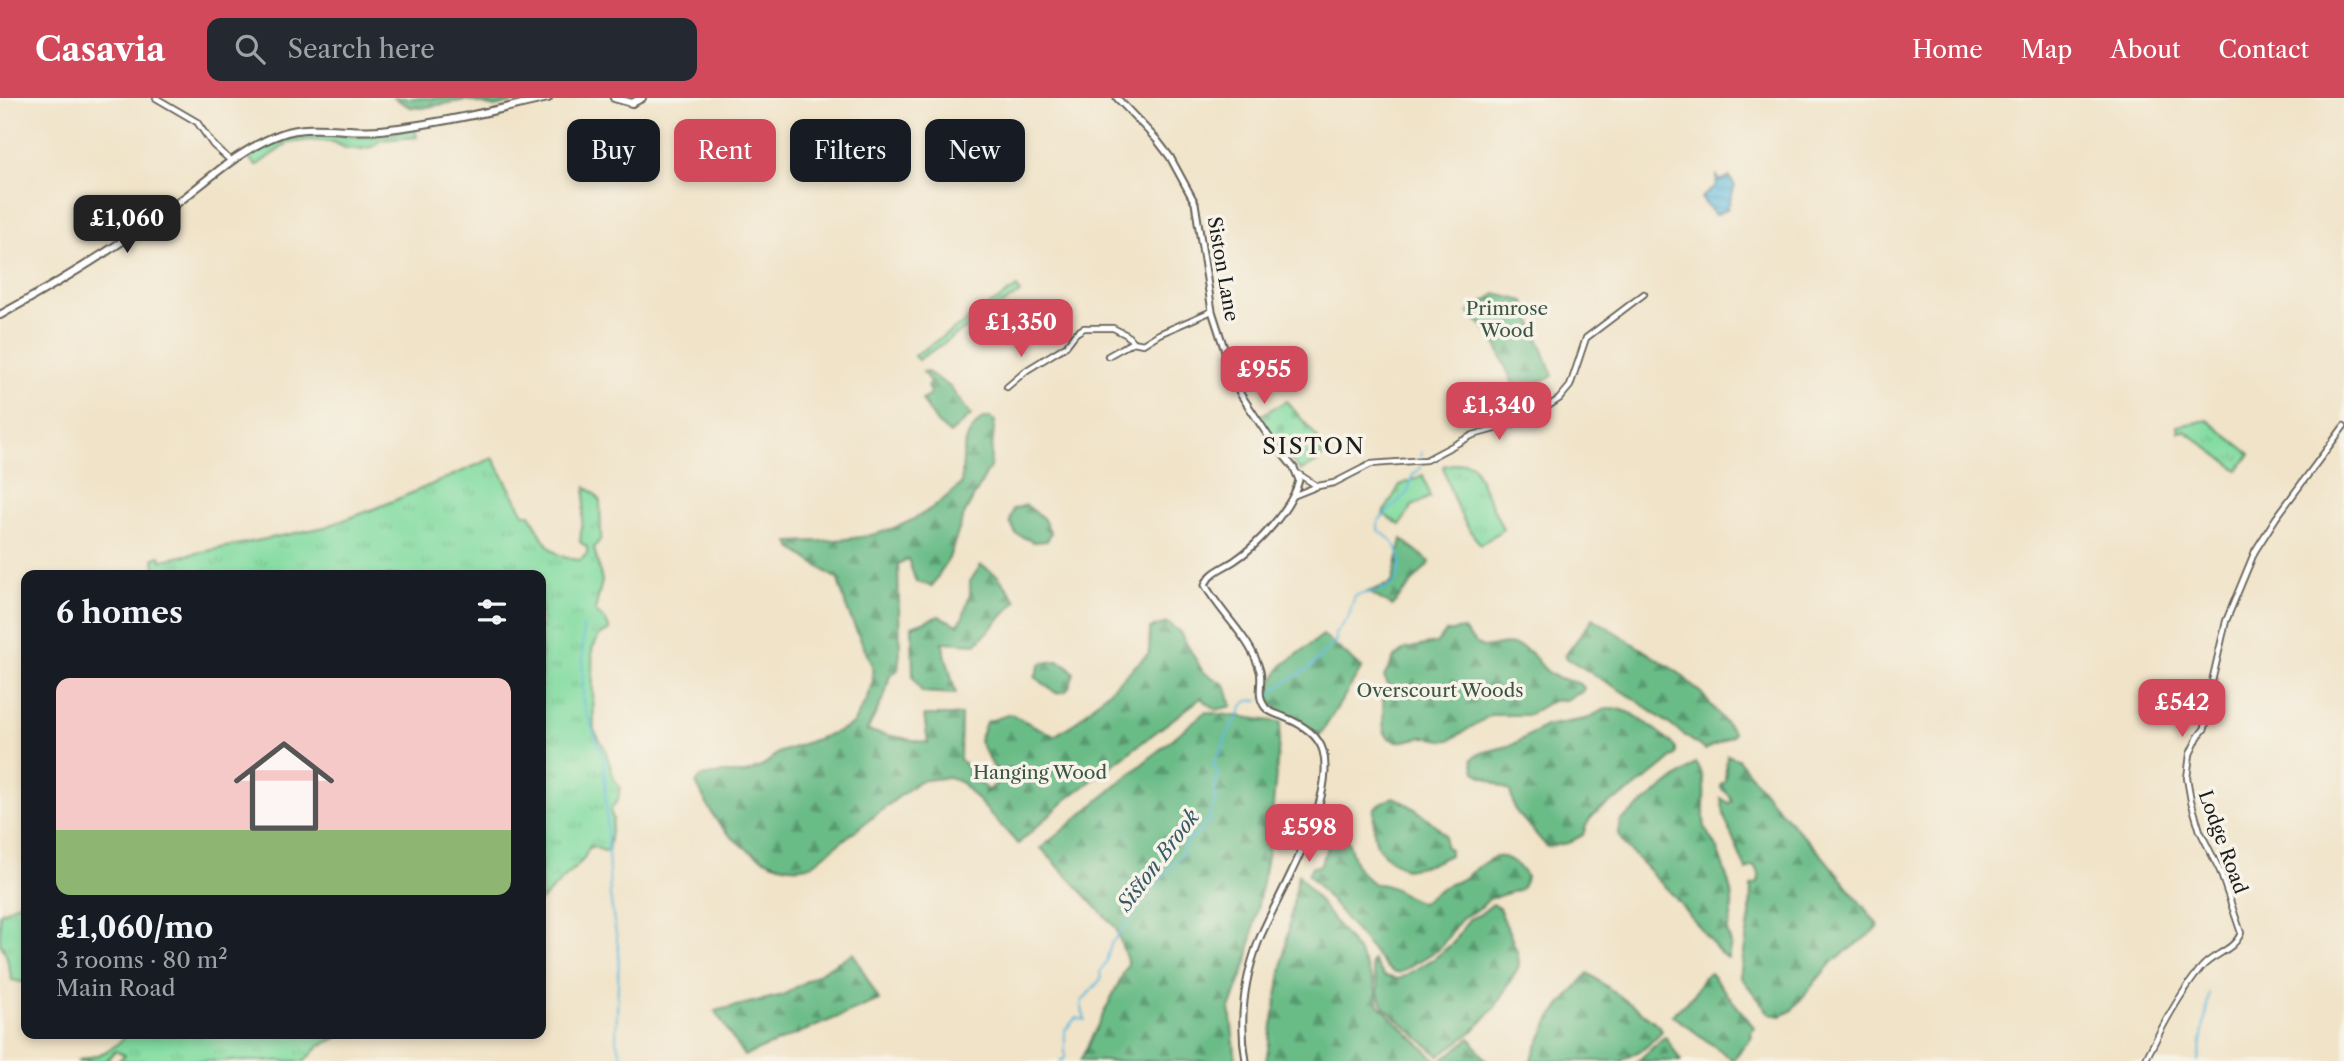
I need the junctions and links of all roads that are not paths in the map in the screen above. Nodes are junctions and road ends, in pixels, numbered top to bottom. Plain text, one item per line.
1 (156, 98) edge
2 (548, 98) edge
3 (614, 98) edge
4 (642, 98) edge
5 (1117, 98) edge
6 (231, 161) junction
7 (1644, 294) dead end
8 (1212, 311) junction
9 (0, 315) edge
10 (1133, 342) junction
11 (1108, 356) dead end
12 (1007, 387) dead end
13 (2344, 426) edge
14 (1297, 473) junction
15 (1318, 486) junction
16 (1293, 496) junction
17 (1246, 1061) edge
18 (2145, 1061) edge

1 - 6 street
2 - 6 main road
3 - 4 main road
5 - 8 street, Siston Lane
6 - 9 main road
7 - 15 street
8 - 10 street
8 - 14 street, Siston Lane
10 - 11 street
10 - 12 street
13 - 18 street, Lodge Road
14 - 15 street
14 - 16 street
15 - 16 street
16 - 17 street

